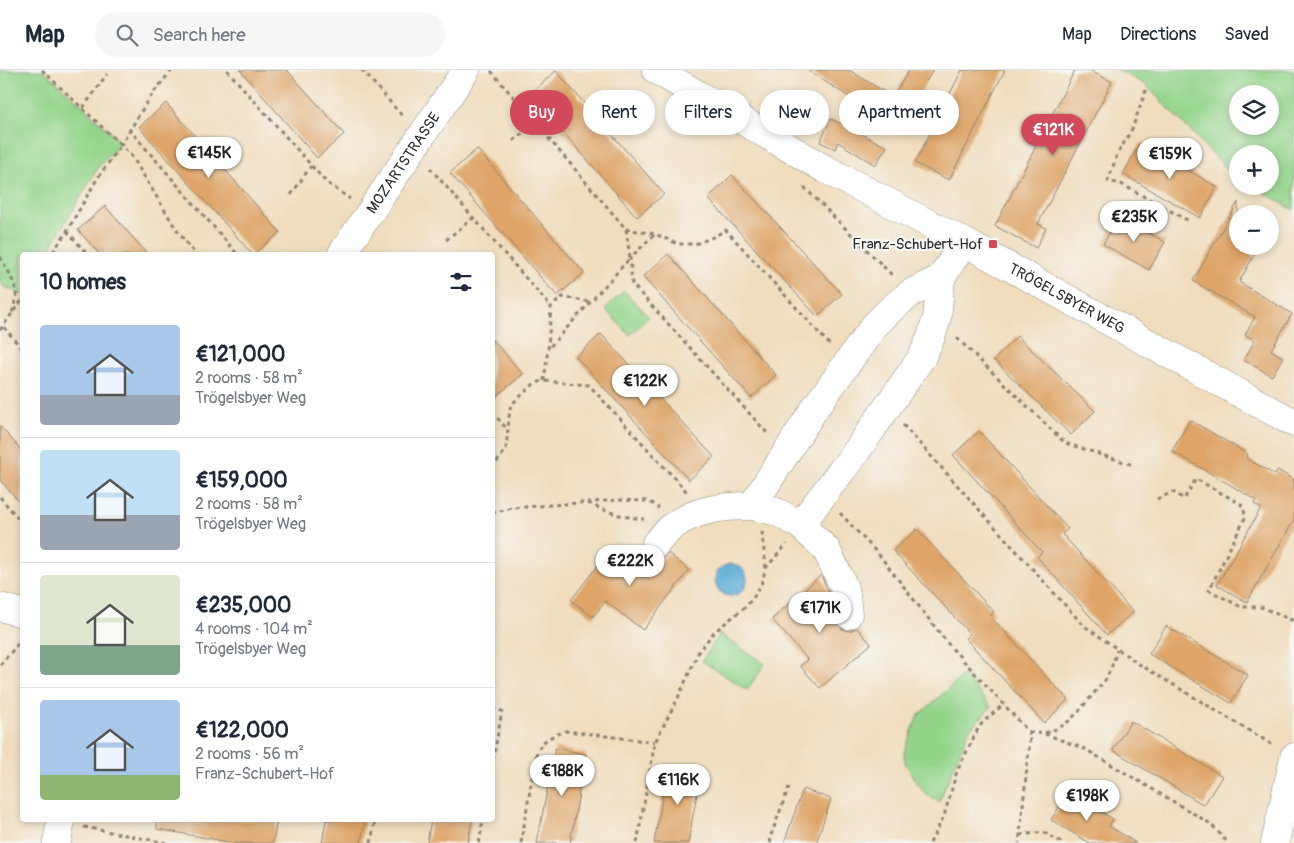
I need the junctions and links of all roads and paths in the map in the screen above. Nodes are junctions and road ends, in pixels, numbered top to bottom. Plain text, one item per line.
1 (42, 70) edge
2 (172, 70) edge
3 (227, 70) edge
4 (362, 70) edge
5 (466, 70) edge
6 (490, 70) edge
7 (656, 70) edge
8 (107, 74) dead end
9 (1146, 90) dead end
10 (510, 93) edge
11 (83, 108) junction
12 (129, 129) junction
13 (520, 135) edge
14 (546, 135) edge
15 (513, 141) dead end
16 (417, 143) junction
17 (121, 145) junction
18 (311, 166) junction
19 (291, 195) dead end
20 (371, 212) junction
21 (473, 218) junction
22 (1189, 221) dead end
23 (626, 229) junction
24 (67, 231) junction
25 (655, 234) junction
26 (446, 240) dead end
27 (964, 242) junction
28 (53, 252) edge
29 (85, 252) edge
30 (194, 252) edge
31 (235, 252) edge
32 (343, 252) edge
33 (0, 257) edge
34 (630, 258) junction
35 (941, 278) junction
36 (591, 302) junction
37 (20, 303) edge
38 (551, 306) junction
39 (12, 314) junction
40 (4, 327) junction
41 (0, 330) edge
42 (20, 347) edge
43 (548, 349) junction
44 (846, 364) junction
45 (544, 381) junction
46 (887, 408) junction
47 (495, 415) edge
48 (1294, 423) edge
49 (508, 430) junction
50 (787, 454) junction
51 (495, 465) edge
52 (824, 495) junction
53 (0, 497) edge
54 (1157, 499) dead end
55 (587, 503) junction
56 (757, 507) junction
57 (704, 511) junction
58 (495, 512) edge
59 (20, 521) edge
60 (800, 524) junction
61 (666, 534) junction
62 (766, 568) junction
63 (0, 607) edge
64 (20, 612) edge
65 (848, 615) dead end
66 (1294, 620) edge
67 (20, 638) edge
68 (1117, 650) junction
69 (0, 666) edge
70 (1004, 704) junction
71 (495, 710) edge
72 (1029, 732) junction
73 (1045, 734) junction
74 (655, 742) junction
75 (495, 750) edge
76 (1286, 752) edge
77 (788, 787) dead end
78 (375, 822) edge
79 (483, 822) edge
80 (59, 829) edge
81 (1020, 836) junction
82 (167, 843) edge
83 (371, 843) edge
84 (479, 843) edge
85 (521, 843) edge
86 (637, 843) edge
87 (771, 843) edge
88 (930, 843) edge
89 (1020, 843) edge
90 (1063, 843) edge
91 (1228, 843) edge
92 (1275, 843) edge

1 - 11 path
2 - 12 path
3 - 18 path
4 - 16 path
5 - 16 street, MOZARTSTRASSE
6 - 10 path
7 - 27 street, TRÖGELSBYER WEG
8 - 11 path
9 - 22 path
11 - 17 path
12 - 17 path
12 - 31 path
13 - 15 path
14 - 23 path
16 - 20 street, MOZARTSTRASSE
16 - 21 path
17 - 24 path
17 - 30 path
18 - 19 path
18 - 20 path
20 - 32 street, MOZARTSTRASSE
21 - 26 path
21 - 38 path
23 - 25 path
23 - 34 path
24 - 28 path
24 - 29 path
25 - 34 path
25 - 44 path
27 - 35 street
27 - 48 street, TRÖGELSBYER WEG
33 - 39 path
34 - 36 path
34 - 50 path
35 - 44 street
35 - 46 street
36 - 38 path
36 - 43 path
37 - 39 path
38 - 43 path
39 - 40 path
40 - 41 path
40 - 42 path
43 - 45 path
44 - 50 street
45 - 49 path
45 - 57 path
46 - 52 street
46 - 68 path
47 - 49 path
49 - 51 path
50 - 56 street
52 - 60 street
52 - 70 path
53 - 59 path
54 - 66 path
55 - 58 path
55 - 61 path
55 - 61 path
56 - 57 street
56 - 60 street
56 - 62 path
57 - 61 street
60 - 62 path
60 - 65 street
62 - 74 path
63 - 64 street
67 - 69 path
68 - 73 path
68 - 76 path
70 - 72 path
70 - 88 path
71 - 75 path
72 - 73 path
72 - 81 path
73 - 91 path
74 - 85 path
74 - 86 path
76 - 92 street
77 - 87 path
78 - 83 path
79 - 84 path
80 - 82 path
81 - 89 path
81 - 90 path

